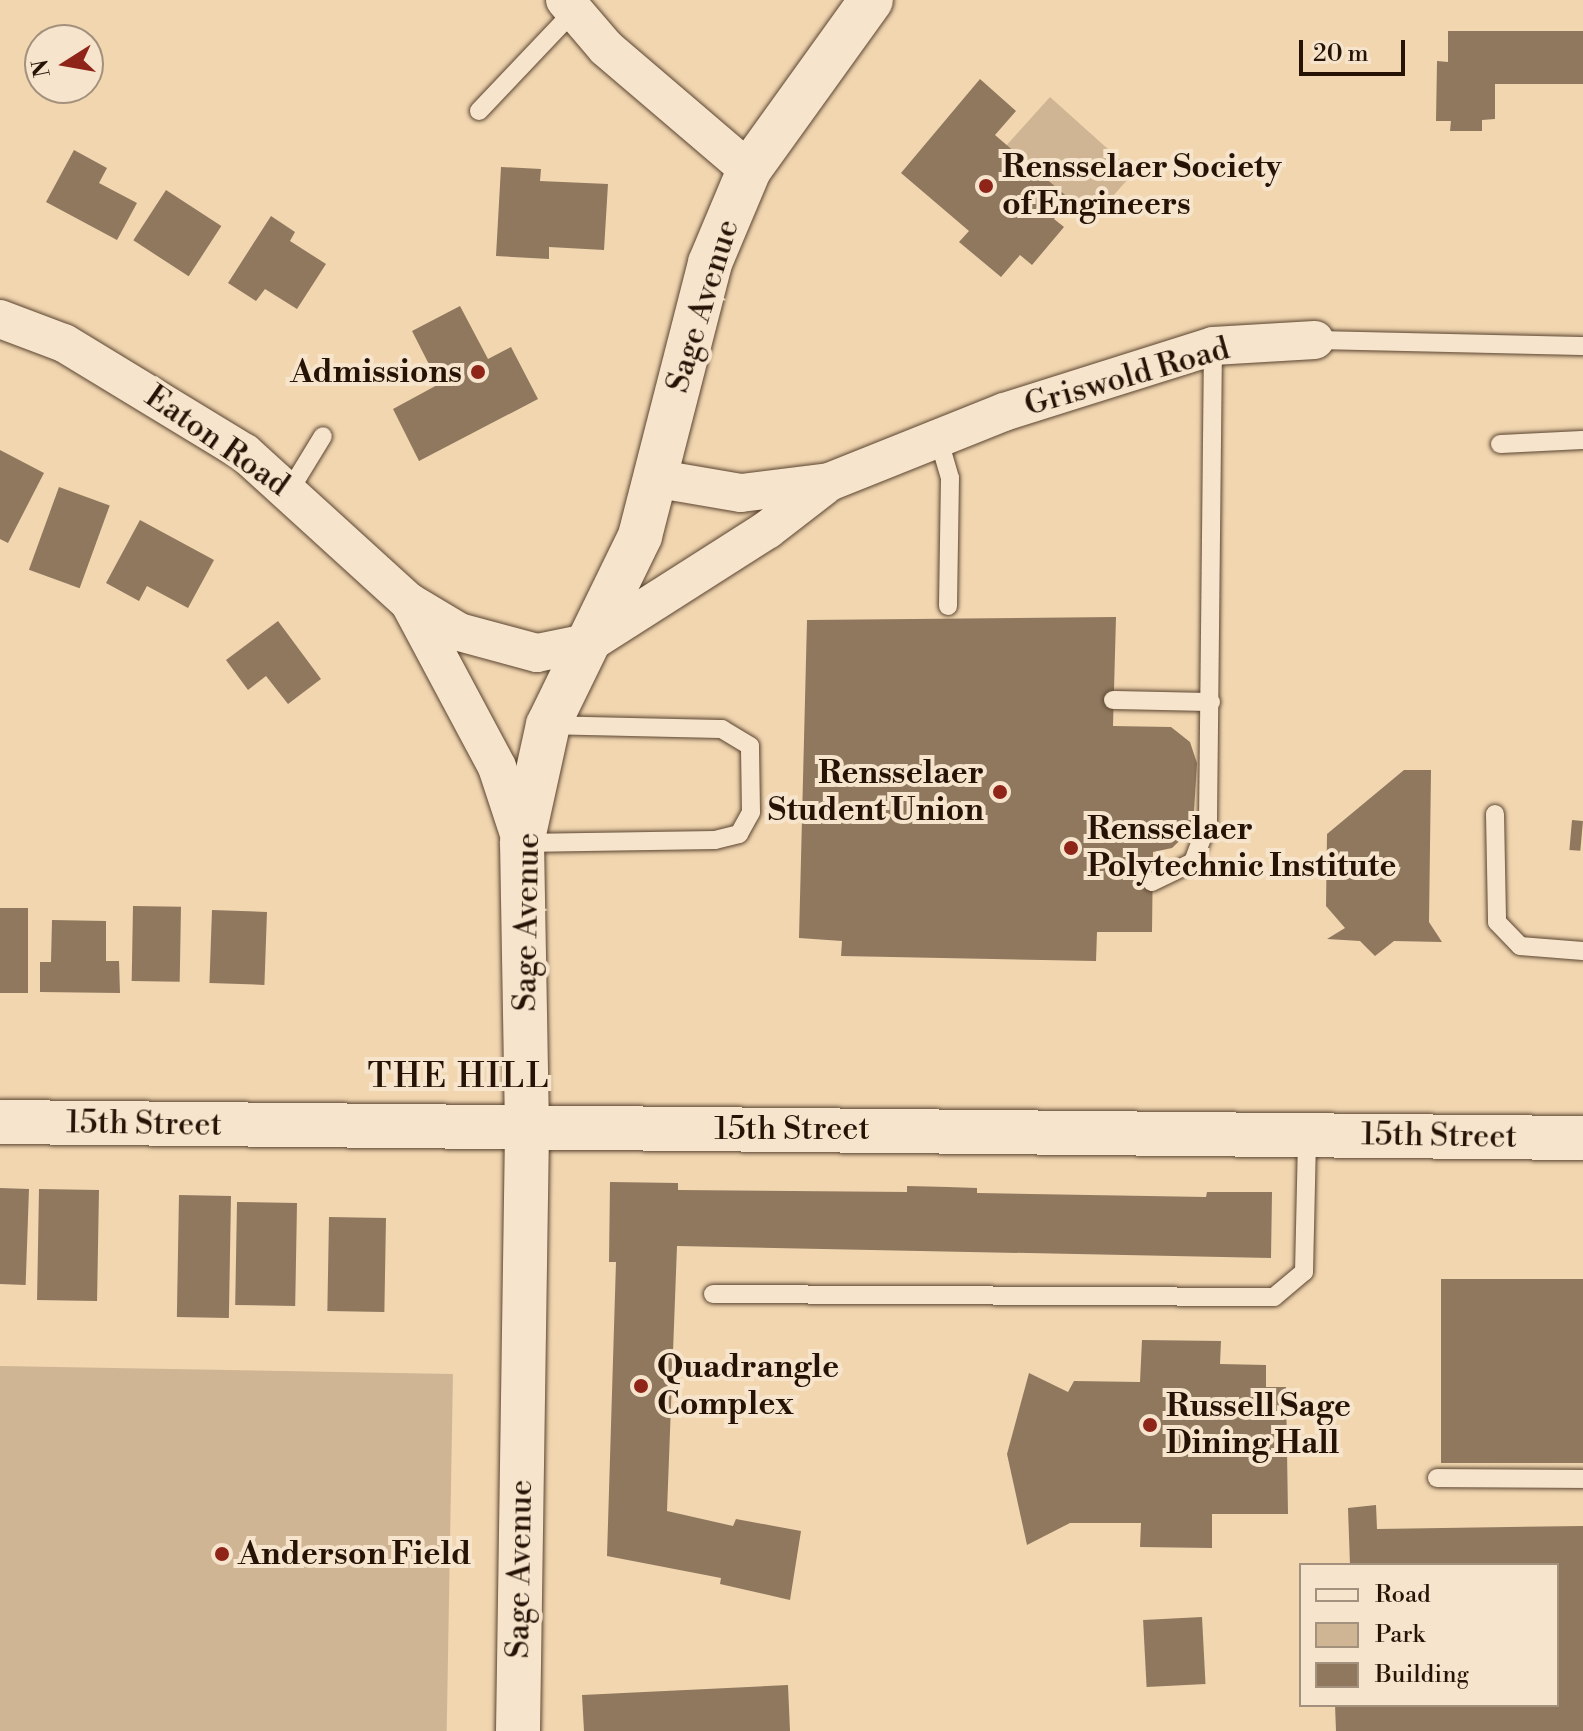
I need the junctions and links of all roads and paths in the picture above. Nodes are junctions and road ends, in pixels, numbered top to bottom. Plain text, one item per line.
1 (871, 0) edge
2 (570, 6) edge
3 (479, 111) dead end
4 (749, 170) junction
5 (0, 319) edge
6 (1315, 340) joint
7 (1213, 346) junction
8 (1583, 346) edge
9 (323, 436) dead end
10 (938, 437) junction
11 (1583, 440) edge
12 (1500, 444) dead end
13 (653, 478) junction
14 (829, 482) junction
15 (290, 490) junction
16 (409, 602) junction
17 (948, 606) dead end
18 (591, 642) junction
19 (1113, 700) dead end
20 (1211, 702) junction
21 (548, 725) junction
22 (1495, 814) dead end
23 (522, 843) junction
24 (1152, 882) dead end
25 (1583, 951) edge
26 (0, 1122) edge
27 (527, 1128) junction
28 (1307, 1134) junction
29 (1583, 1138) edge
30 (713, 1294) dead end
31 (1437, 1478) dead end
32 (1583, 1479) edge
33 (518, 1731) edge

1 - 4 street, Sage Avenue
2 - 3 lane
2 - 4 street
4 - 13 street, Sage Avenue
5 - 15 street, Eaton Road
6 - 7 street, Griswold Road
6 - 8 lane, Griswold Road
7 - 10 street, Griswold Road
7 - 20 lane
9 - 15 lane
10 - 14 street, Griswold Road
10 - 17 lane
11 - 12 lane
13 - 14 street, Griswold Road
13 - 18 street, Sage Avenue
14 - 18 street, Griswold Road
15 - 16 street, Eaton Road
16 - 18 street, Eaton Road
16 - 23 street, Eaton Road
18 - 21 street, Sage Avenue
19 - 20 lane
20 - 24 lane
21 - 23 street, Sage Avenue
21 - 23 lane
22 - 25 lane
23 - 27 street, Sage Avenue
26 - 27 street, 15th Street
27 - 28 street, 15th Street
27 - 33 street, Sage Avenue
28 - 29 street, 15th Street
28 - 30 lane
31 - 32 lane

